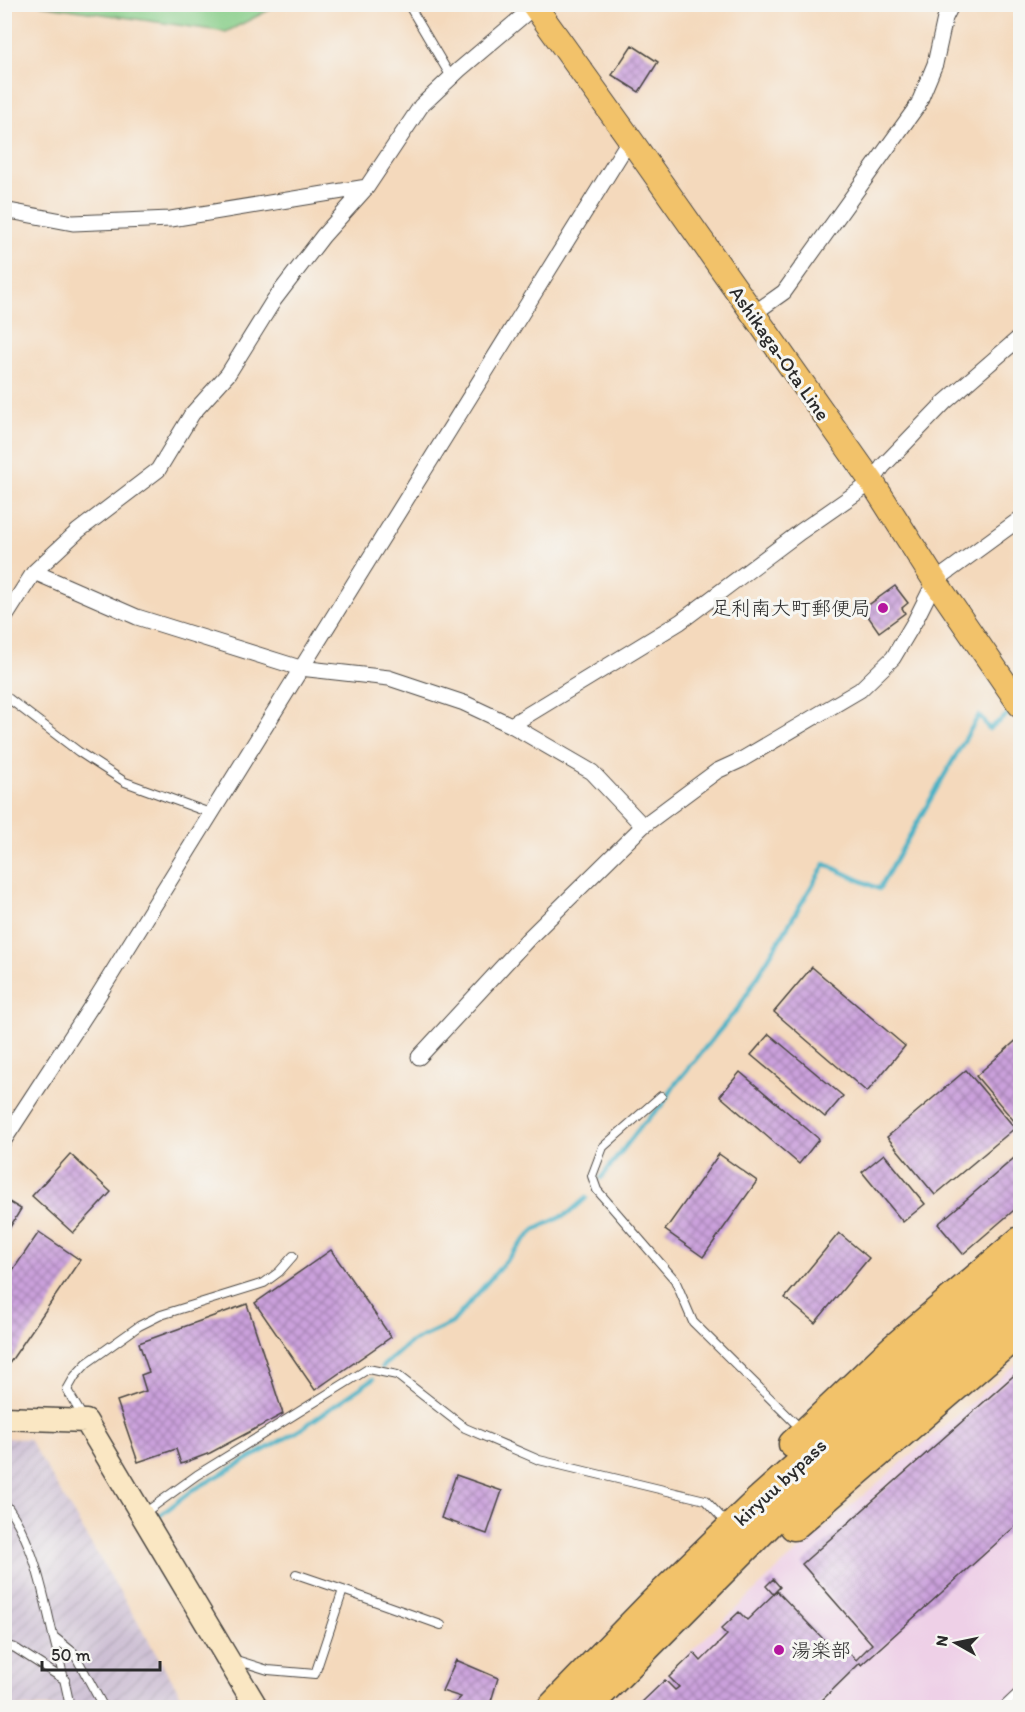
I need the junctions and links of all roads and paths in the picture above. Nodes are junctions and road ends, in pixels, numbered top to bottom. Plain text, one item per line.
1 (408, 4) edge
2 (952, 4) edge
3 (535, 6) edge
4 (451, 77) junction
5 (630, 139) junction
6 (368, 187) junction
7 (4, 210) edge
8 (753, 314) junction
9 (1020, 337) edge
10 (872, 482) junction
11 (1020, 519) edge
12 (34, 572) junction
13 (935, 581) junction
14 (4, 619) edge
15 (300, 668) junction
16 (4, 695) edge
17 (1020, 705) edge
18 (511, 725) junction
19 (210, 813) junction
20 (643, 826) junction
21 (419, 1057) dead end
22 (661, 1096) dead end
23 (4, 1140) edge
24 (1020, 1241) edge
25 (293, 1256) dead end
26 (1020, 1268) edge
27 (1020, 1299) edge
28 (1020, 1331) edge
29 (4, 1418) edge
30 (86, 1421) junction
31 (805, 1433) junction
32 (4, 1502) edge
33 (142, 1515) junction
34 (720, 1516) junction
35 (296, 1574) dead end
36 (343, 1590) junction
37 (441, 1625) dead end
38 (53, 1636) junction
39 (4, 1645) edge
40 (602, 1656) junction
41 (226, 1657) junction
42 (65, 1680) junction
43 (1020, 1691) edge
44 (590, 1704) edge
45 (70, 1707) edge
46 (104, 1707) edge
47 (257, 1707) edge
48 (551, 1707) edge
49 (1002, 1707) edge

1 - 4 lane
2 - 8 street
3 - 4 street
3 - 5 main road, Ashikaga-Ota Line
4 - 6 street
5 - 8 main road, Ashikaga-Ota Line
5 - 15 street
6 - 7 street
6 - 12 street
8 - 10 main road, Ashikaga-Ota Line
9 - 10 street
10 - 13 main road, Ashikaga-Ota Line
10 - 18 street
11 - 13 street
12 - 14 street
12 - 15 street
13 - 17 main road, Ashikaga-Ota Line
13 - 20 street
15 - 18 street
15 - 19 street
16 - 19 lane
18 - 20 street
19 - 23 street
20 - 21 street
22 - 31 lane
24 - 31 highway
25 - 30 lane
26 - 40 highway, kiryuu bypass
27 - 44 highway, kiryuu bypass
28 - 44 highway
29 - 30 street
30 - 33 street
31 - 34 highway
32 - 38 lane
33 - 34 lane
33 - 41 street
34 - 40 highway
35 - 36 lane
36 - 37 lane
36 - 41 lane
38 - 42 lane
38 - 46 lane
39 - 42 lane
40 - 48 highway, kiryuu bypass
41 - 47 street
42 - 45 lane
43 - 49 lane

